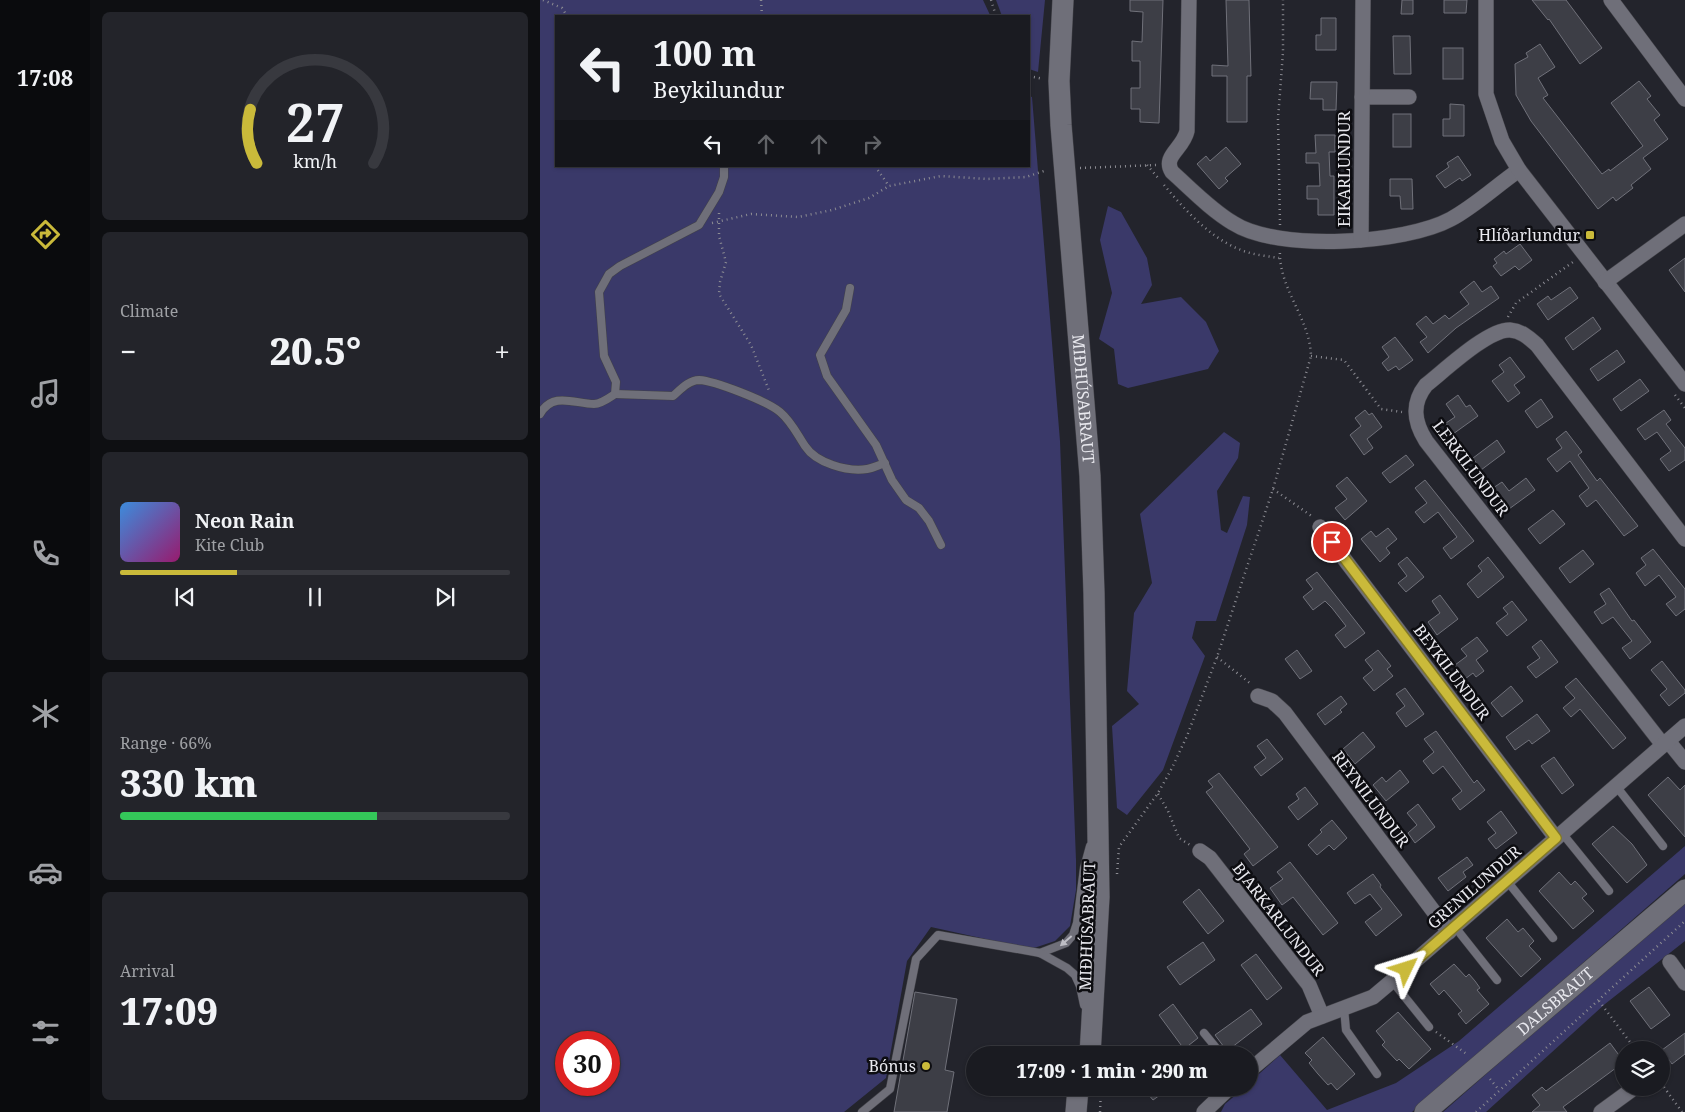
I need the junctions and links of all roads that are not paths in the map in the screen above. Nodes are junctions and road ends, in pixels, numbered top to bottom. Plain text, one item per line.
1 (1063, 0) edge
2 (1189, 0) edge
3 (1363, 0) edge
4 (1486, 0) edge
5 (1611, 0) edge
6 (1362, 97) junction
7 (1409, 97) dead end
8 (1685, 100) edge
9 (724, 167) edge
10 (1519, 170) junction
11 (1685, 224) edge
12 (1361, 240) junction
13 (1606, 282) junction
14 (850, 288) dead end
15 (1685, 384) edge
16 (615, 394) junction
17 (540, 414) edge
18 (885, 463) junction
19 (1320, 527) road end
20 (1685, 539) edge
21 (941, 545) dead end
22 (1258, 696) road end
23 (1685, 726) edge
24 (1666, 743) junction
25 (1685, 762) edge
26 (1616, 786) junction
27 (1096, 797) junction
28 (1559, 836) junction
29 (1090, 845) junction
30 (1663, 846) dead end
31 (1200, 851) road end
32 (1507, 881) junction
33 (1685, 890) edge
34 (1609, 891) dead end
35 (1452, 930) junction
36 (1553, 938) dead end
37 (1040, 953) junction
38 (1670, 962) dead end
39 (1497, 980) dead end
40 (1392, 981) junction
41 (1685, 982) edge
42 (1084, 1006) junction
43 (1344, 1006) junction
44 (1322, 1016) junction
45 (1429, 1027) dead end
46 (1204, 1034) dead end
47 (1082, 1046) edge
48 (1091, 1046) edge
49 (1214, 1046) edge
50 (1258, 1063) edge
51 (1376, 1074) dead end
52 (1077, 1096) edge
53 (1087, 1096) edge
54 (1221, 1096) edge
55 (1623, 1096) edge
56 (862, 1112) edge
57 (1076, 1112) edge
58 (1086, 1112) edge
59 (1204, 1112) edge
60 (1425, 1112) edge
61 (1601, 1112) edge

1 - 27 street, MIÐHÚSABRAUT
2 - 12 street
3 - 6 street, EIKARLUNDUR
4 - 10 street
5 - 8 street
6 - 7 street, EIKARLUNDUR
6 - 12 street, EIKARLUNDUR
9 - 16 lane
10 - 12 street
10 - 13 street
11 - 13 street
13 - 15 street
14 - 18 lane
16 - 17 lane
16 - 18 lane
18 - 21 lane
19 - 28 street, BEYKILUNDUR
20 - 24 street, LERKILUNDUR
22 - 35 street, REYNILUNDUR
23 - 24 street, GRENILUNDUR
24 - 25 street, LERKILUNDUR
24 - 26 street, GRENILUNDUR
26 - 28 street, GRENILUNDUR
26 - 30 lane
27 - 29 street, MIÐHÚSABRAUT
27 - 48 street, MIÐHÚSABRAUT
28 - 32 street, GRENILUNDUR
28 - 34 lane
29 -> 37 lane
29 - 42 street, MIÐHÚSABRAUT
31 - 44 street, BJARKARLUNDUR
32 - 35 street, GRENILUNDUR
32 - 36 lane
33 - 60 street, DALSBRAUT
35 - 39 lane
35 - 40 street, GRENILUNDUR
37 - 42 lane
37 - 56 lane
38 - 41 street
40 - 43 street, GRENILUNDUR
40 - 45 lane
42 - 47 street, MIÐHÚSABRAUT
43 - 44 street, GRENILUNDUR
43 - 51 lane
44 - 50 street, GRENILUNDUR
46 - 49 lane
52 - 57 street
53 - 58 street
54 - 59 street
55 - 61 street

